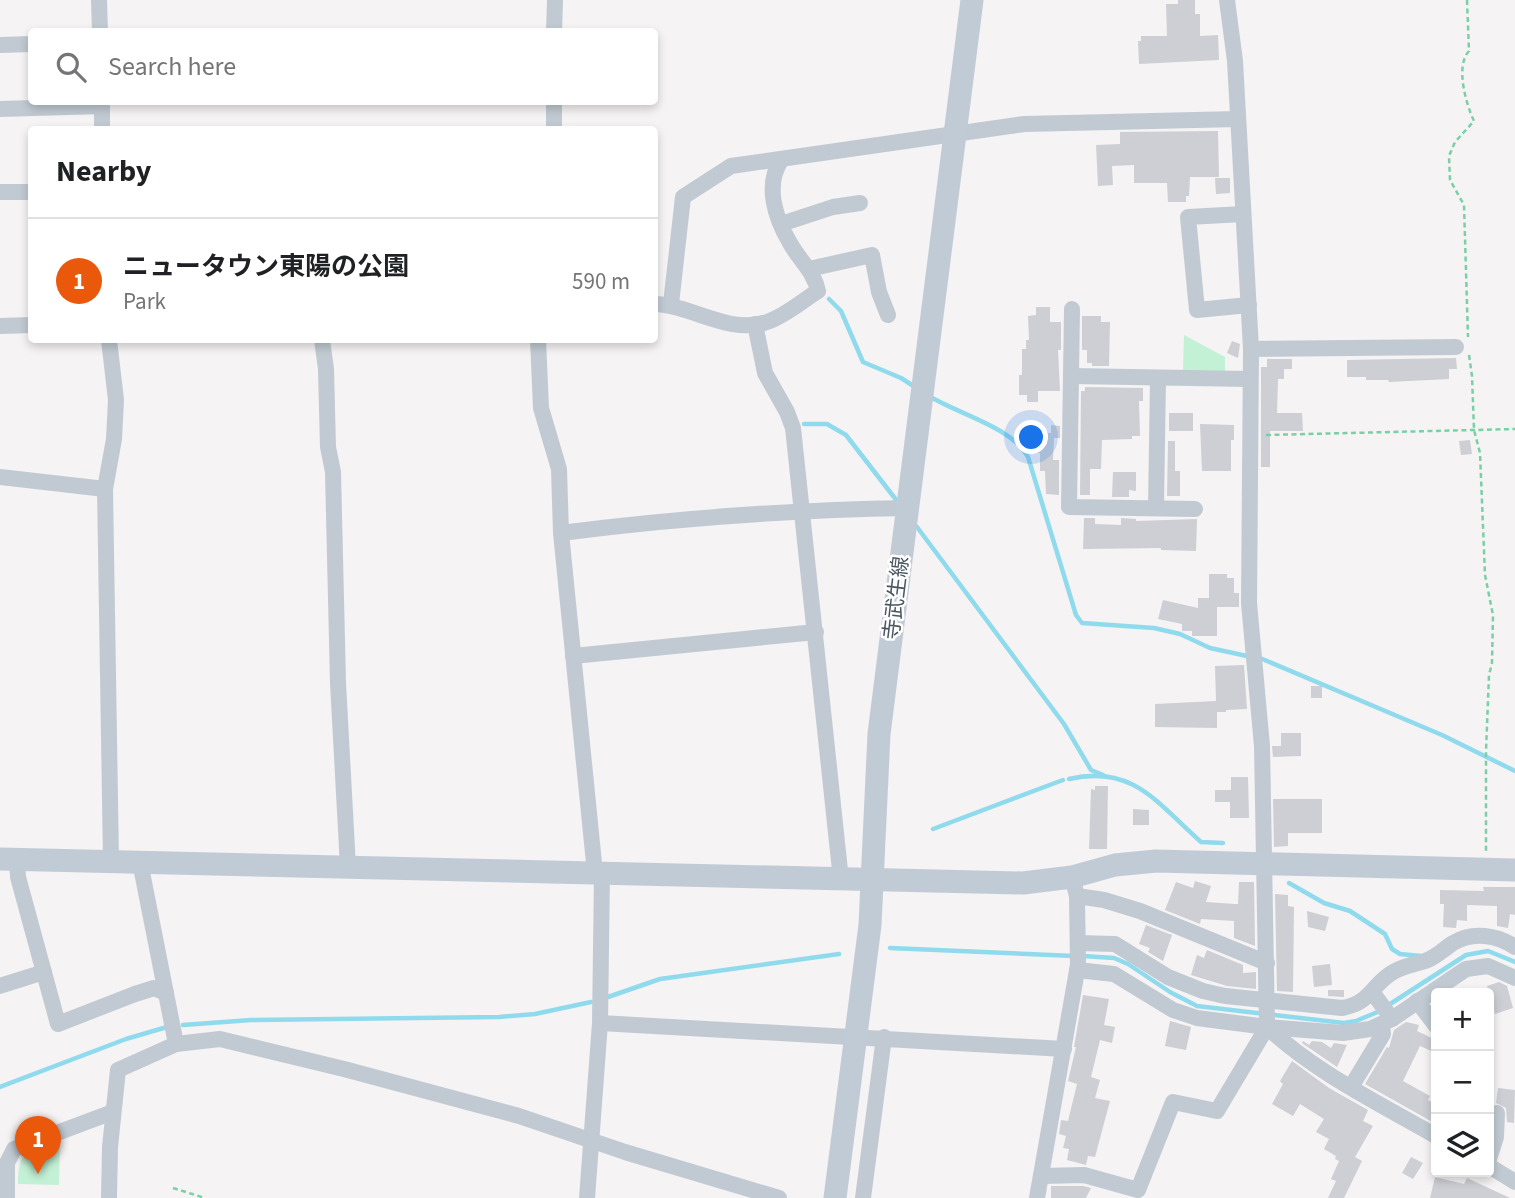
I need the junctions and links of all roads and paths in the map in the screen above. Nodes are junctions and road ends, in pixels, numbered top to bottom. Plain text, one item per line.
1 (99, 0) edge
2 (555, 0) edge
3 (972, 0) edge
4 (1227, 0) edge
5 (1467, 0) edge
6 (100, 28) edge
7 (554, 28) edge
8 (28, 44) edge
9 (0, 45) edge
10 (82, 105) edge
11 (102, 105) edge
12 (554, 105) edge
13 (0, 109) edge
14 (1238, 119) junction
15 (102, 126) edge
16 (554, 126) edge
17 (955, 134) junction
18 (782, 159) junction
19 (0, 192) edge
20 (28, 192) edge
21 (860, 203) dead end
22 (1243, 214) junction
23 (781, 224) junction
24 (809, 269) junction
25 (663, 304) edge
26 (1249, 305) junction
27 (1072, 309) dead end
28 (888, 315) dead end
29 (755, 324) junction
30 (28, 325) edge
31 (0, 326) edge
32 (109, 343) edge
33 (322, 343) edge
34 (538, 343) edge
35 (1464, 345) junction
36 (1251, 349) junction
37 (1071, 376) junction
38 (1157, 377) junction
39 (1250, 379) junction
40 (1515, 429) edge
41 (1474, 430) junction
42 (1249, 435) junction
43 (0, 478) edge
44 (105, 489) junction
45 (908, 508) junction
46 (1156, 508) junction
47 (1195, 509) dead end
48 (803, 510) junction
49 (561, 533) junction
50 (816, 632) junction
51 (573, 656) junction
52 (1486, 856) dead end
53 (9, 859) edge
54 (111, 861) junction
55 (140, 862) junction
56 (1266, 864) junction
57 (348, 867) junction
58 (1515, 870) edge
59 (598, 873) junction
60 (841, 880) junction
61 (874, 880) junction
62 (1074, 886) junction
63 (1078, 945) junction
64 (1515, 947) edge
65 (1267, 963) junction
66 (1078, 968) junction
67 (44, 972) junction
68 (1515, 978) edge
69 (0, 986) edge
70 (166, 993) junction
71 (1375, 996) junction
72 (1417, 1001) junction
73 (1267, 1002) junction
74 (1388, 1019) junction
75 (1431, 1019) edge
76 (600, 1023) junction
77 (1267, 1026) junction
78 (884, 1037) junction
79 (176, 1044) junction
80 (855, 1047) junction
81 (1063, 1049) junction
82 (1350, 1087) junction
83 (113, 1112) junction
84 (1497, 1113) dead end
85 (1431, 1133) edge
86 (590, 1139) junction
87 (1494, 1143) edge
88 (1494, 1169) edge
89 (1041, 1176) junction
90 (1515, 1182) edge
91 (173, 1188) dead end
92 (7, 1198) edge
93 (109, 1198) edge
94 (205, 1198) edge
95 (587, 1198) edge
96 (779, 1198) edge
97 (835, 1198) edge
98 (863, 1198) edge
99 (1037, 1198) edge

1 - 6 street
2 - 7 street
3 - 17 street, 寺武生線
4 - 14 street
5 - 35 path
8 - 9 street
10 - 13 street
11 - 15 street
12 - 16 street
14 - 17 street
14 - 22 street
17 - 18 street
17 - 45 street, 寺武生線
18 - 23 street
18 - 25 street
19 - 20 street
21 - 23 street
22 - 26 street
22 - 26 street
23 - 24 street
24 - 28 street
24 - 29 street
25 - 29 street
26 - 36 street
27 - 37 street
29 - 48 street
30 - 31 street
32 - 44 street
33 - 57 street
34 - 49 street
35 - 36 street
35 - 41 path
36 - 39 street
37 - 38 street
37 - 46 street
38 - 39 street
38 - 46 street
39 - 42 street
40 - 41 path
41 - 42 path
41 - 52 path
42 - 56 street
43 - 44 street
44 - 54 street
45 - 48 street
45 - 61 street, 寺武生線
46 - 47 street
48 - 49 street
48 - 50 street
49 - 51 street
50 - 51 street
50 - 60 street
51 - 59 street
53 - 54 street
53 - 67 street
54 - 55 street
55 - 57 street
55 - 70 street
56 - 58 street
56 - 62 street
56 - 65 street
57 - 59 street
59 - 60 street
59 - 76 street
60 - 61 street
61 - 62 street
61 - 80 street, 寺武生線
62 - 63 street
62 - 65 street
63 - 66 street
63 - 73 street
64 - 71 street
65 - 73 street
66 - 77 street
66 - 81 street
67 - 69 street
67 - 70 street
68 - 72 street
70 - 79 street
71 - 73 street
71 - 74 street
72 - 74 street
72 - 75 street
73 - 77 street
74 - 77 street
74 - 82 street
76 - 80 street
76 - 86 street
77 - 82 street
77 - 89 street
78 - 80 street
78 - 81 street
78 - 98 street
79 - 83 street
79 - 86 street
80 - 97 street, 寺武生線
81 - 89 street
82 - 85 street
83 - 92 street
83 - 93 street
84 - 87 street
86 - 95 street
86 - 96 street
88 - 90 street
89 - 99 street
91 - 94 path

